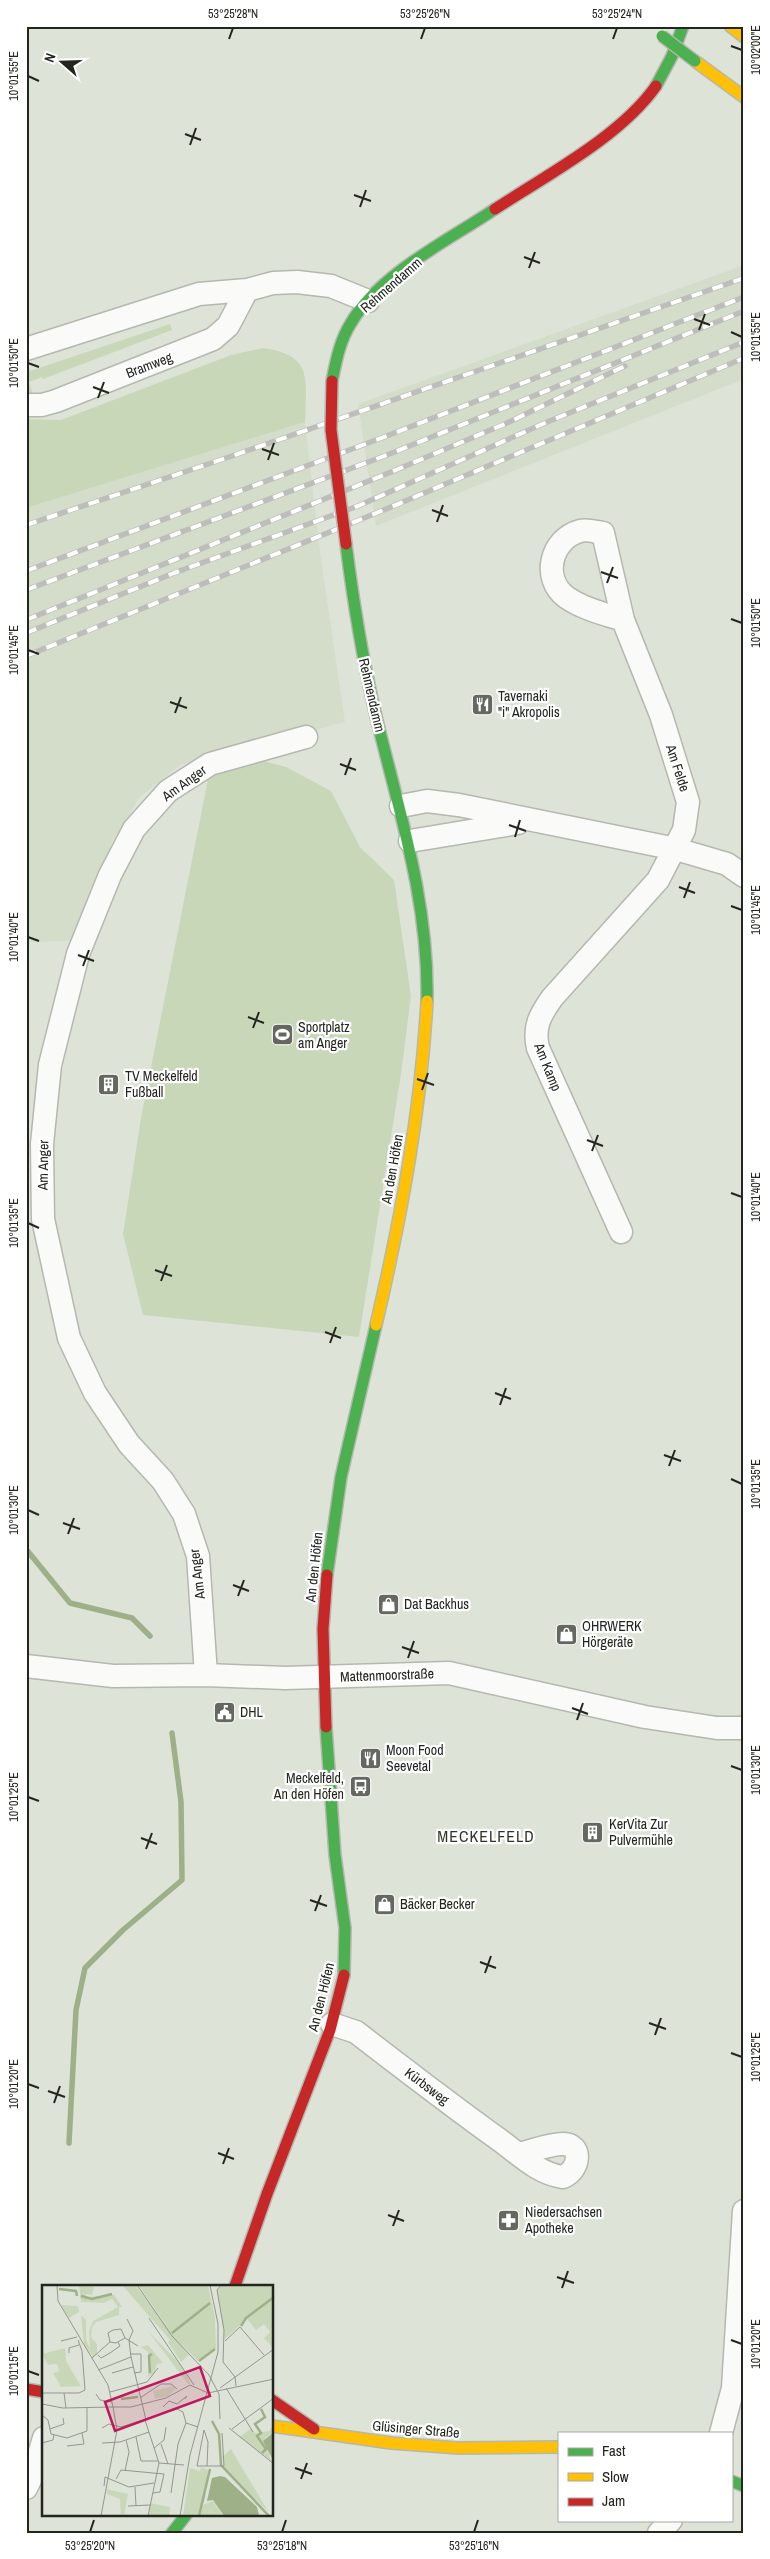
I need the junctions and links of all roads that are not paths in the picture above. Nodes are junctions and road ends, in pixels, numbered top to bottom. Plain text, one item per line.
1 (684, 26) edge
2 (730, 26) edge
3 (658, 34) dead end
4 (744, 37) edge
5 (744, 98) edge
6 (246, 290) junction
7 (368, 301) junction
8 (26, 349) edge
9 (26, 405) edge
10 (624, 620) dead end
11 (306, 737) dead end
12 (401, 806) junction
13 (531, 821) junction
14 (410, 841) junction
15 (676, 850) junction
16 (744, 876) edge
17 (621, 1232) dead end
18 (26, 1666) edge
19 (206, 1675) junction
20 (324, 1678) junction
21 (744, 1728) edge
22 (332, 2024) junction
23 (519, 2154) dead end
24 (744, 2211) edge
25 (235, 2285) edge
26 (26, 2389) edge
27 (42, 2392) edge
28 (274, 2401) edge
29 (274, 2426) edge
30 (295, 2429) junction
31 (722, 2432) edge
32 (320, 2433) junction
33 (274, 2438) edge
34 (42, 2445) edge
35 (558, 2447) edge
36 (732, 2481) edge
37 (744, 2486) edge
38 (26, 2488) edge
39 (185, 2516) edge
40 (167, 2520) dead end
41 (668, 2522) edge
42 (163, 2533) edge
43 (172, 2533) edge
44 (659, 2533) edge

1 - 7 main road, Rehmendamm
2 - 4 main road
3 - 5 main road, bridge
6 - 7 street
6 - 8 street
6 - 9 street, Bramweg
7 - 12 main road, Rehmendamm, bridge
10 - 15 street, Am Felde
11 - 19 street, Am Anger
12 - 13 street
12 - 14 main road, Rehmendamm
13 - 14 street
13 - 15 street
14 - 20 main road, An den Höfen
15 - 16 street
15 - 17 street, Am Kamp
18 - 19 street, Mattenmoorstraße
19 - 20 street, Mattenmoorstraße
20 - 21 street, Mattenmoorstraße
20 - 22 main road, An den Höfen
22 - 23 street, Kürbsweg
22 - 25 main road, An den Höfen
24 - 31 street
26 - 27 main road
28 - 32 main road
29 - 30 main road, Glüsinger Straße
30 - 32 main road, Glüsinger Straße
30 - 33 main road
32 - 35 main road, Glüsinger Straße
34 - 38 street
36 - 37 main road
39 - 43 main road
40 - 42 main road
41 - 44 street

